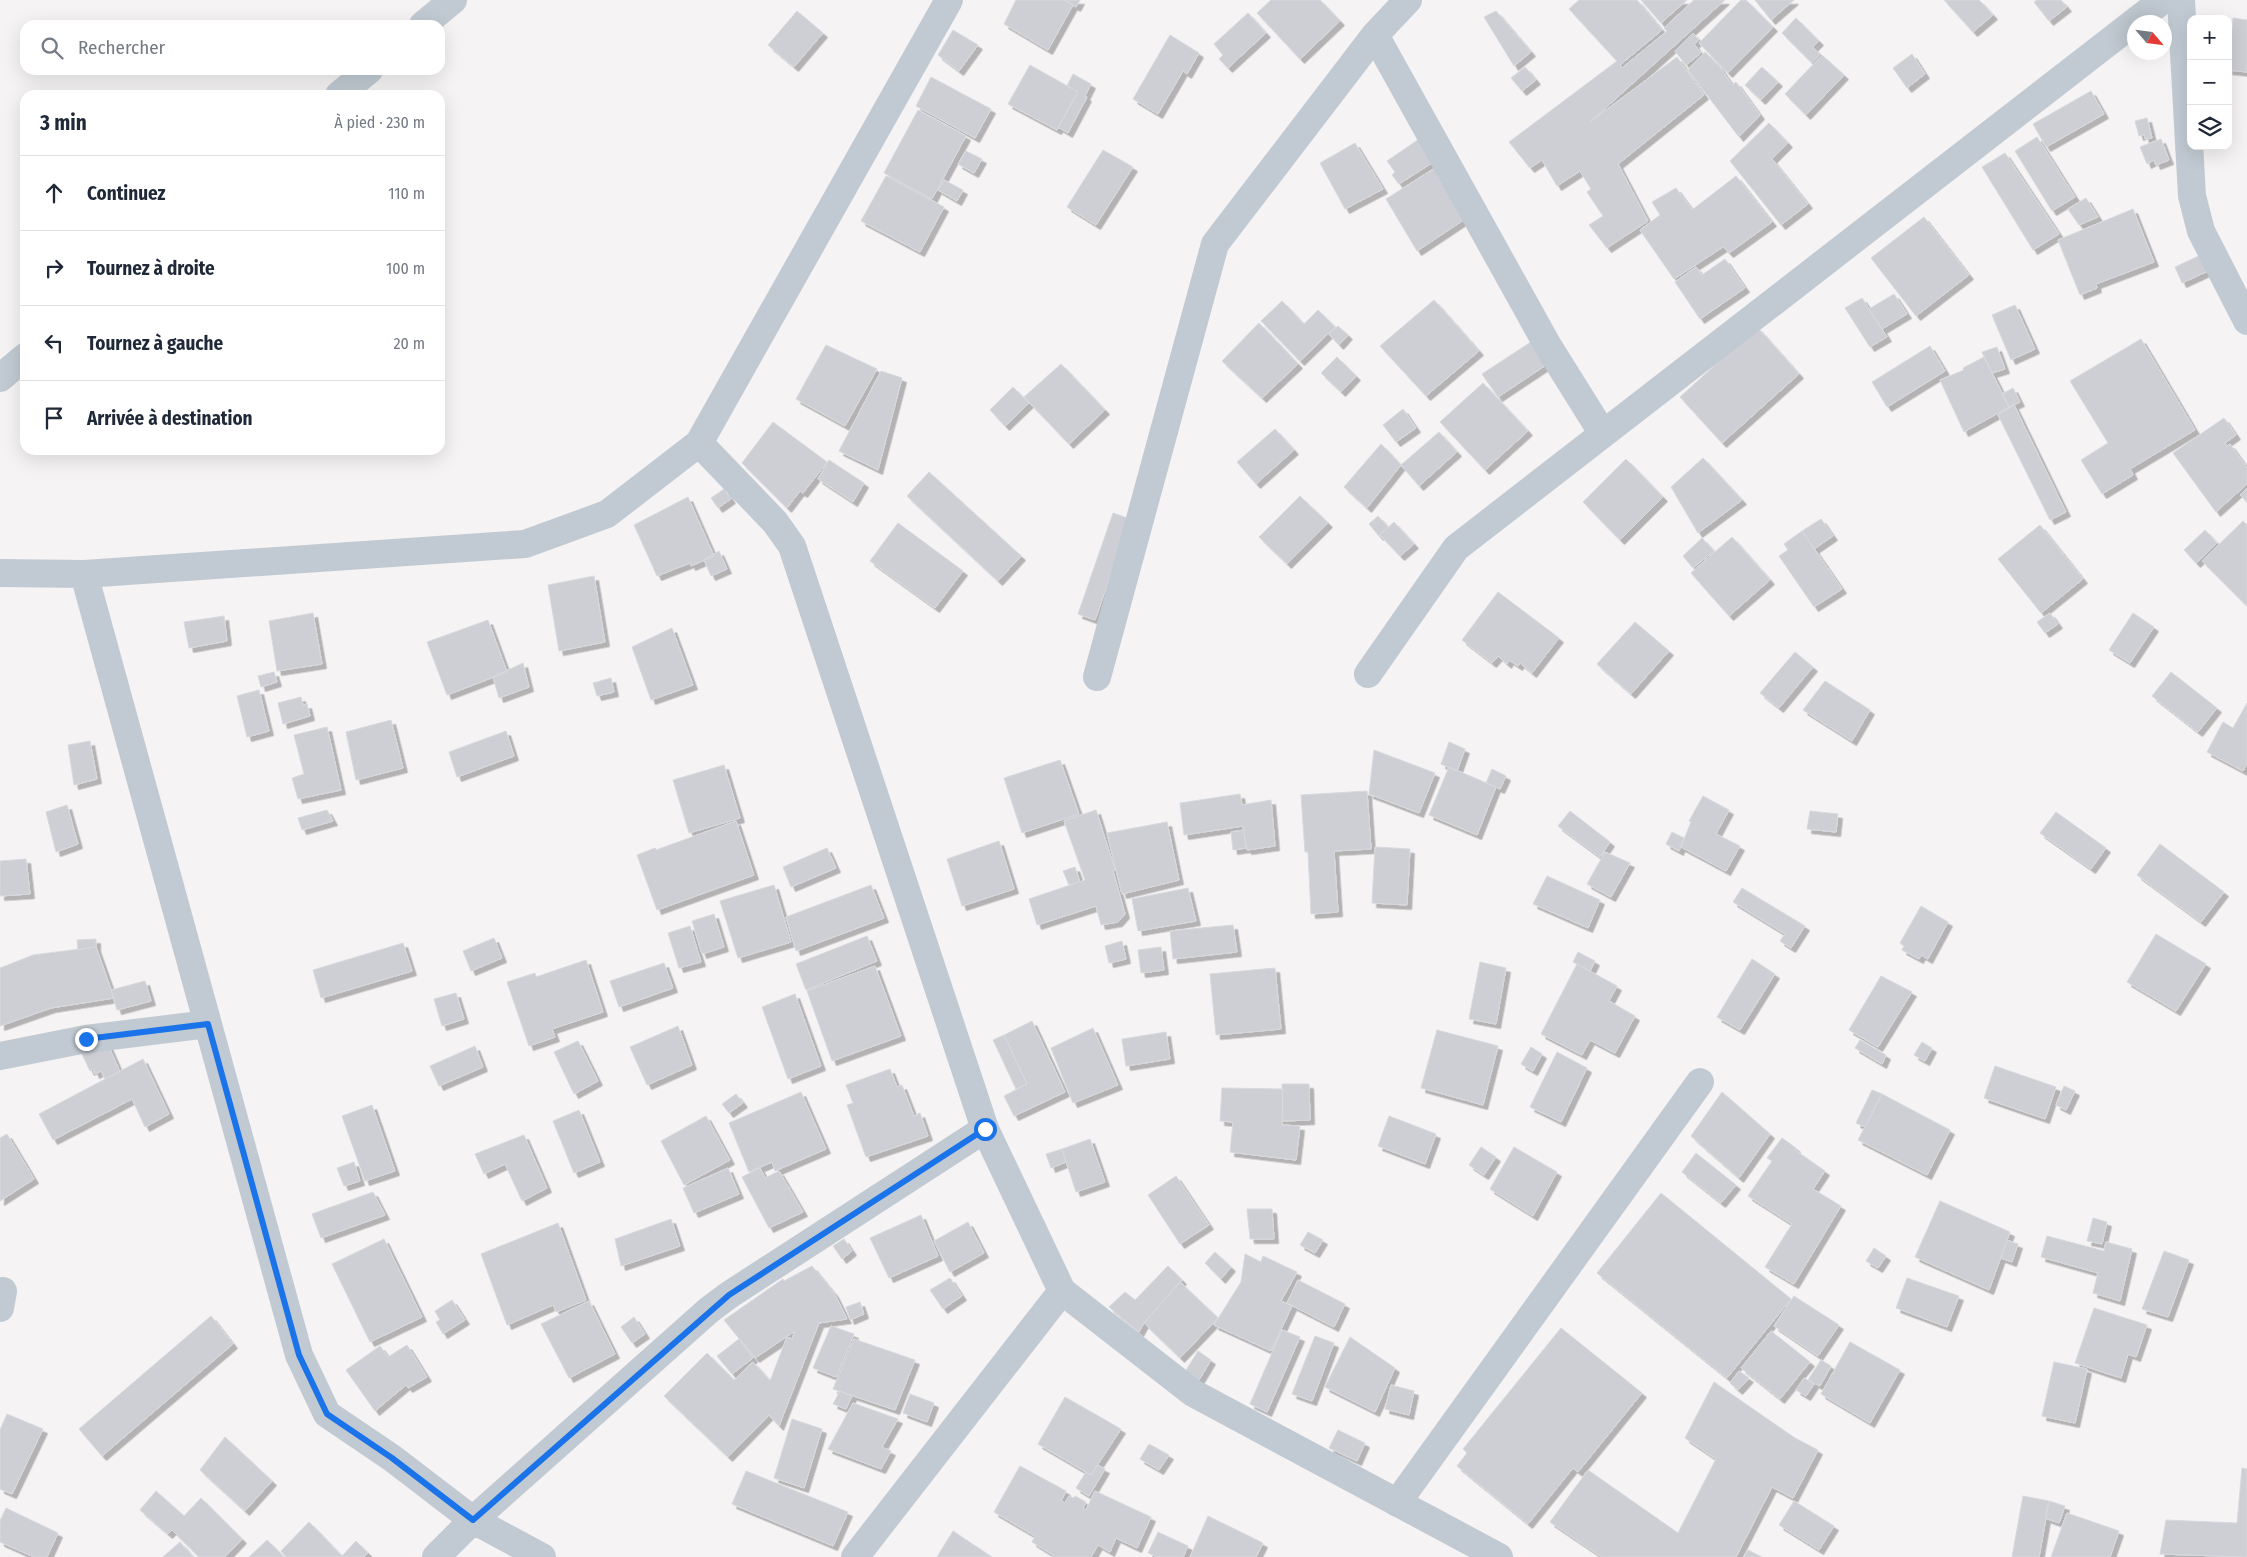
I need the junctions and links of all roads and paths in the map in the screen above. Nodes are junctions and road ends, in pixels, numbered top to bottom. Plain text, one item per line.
1 (452, 0) edge
2 (949, 0) edge
3 (1408, 0) edge
4 (2164, 0) edge
5 (2181, 0) edge
6 (429, 20) edge
7 (1375, 35) junction
8 (363, 75) edge
9 (345, 90) edge
10 (2247, 321) edge
11 (20, 361) edge
12 (0, 378) edge
13 (1603, 434) junction
14 (699, 443) junction
15 (0, 573) edge
16 (84, 574) junction
17 (1368, 674) dead end
18 (1097, 677) dead end
19 (208, 1024) junction
20 (0, 1056) edge
21 (1700, 1082) dead end
22 (985, 1129) junction
23 (1062, 1291) junction
24 (1397, 1503) junction
25 (473, 1520) junction
26 (436, 1557) edge
27 (542, 1557) edge
28 (855, 1557) edge
29 (1499, 1557) edge

1 - 6 street
2 - 14 street
3 - 7 street
4 - 13 street
5 - 10 street
7 - 13 street
7 - 18 street
8 - 9 street
11 - 12 street
13 - 17 street
14 - 16 street
14 - 22 street
15 - 16 street
16 - 19 street
19 - 20 street
19 - 25 street
21 - 24 street
22 - 23 street
22 - 25 street
23 - 24 street
23 - 28 street
24 - 29 street
25 - 26 street
25 - 27 street

